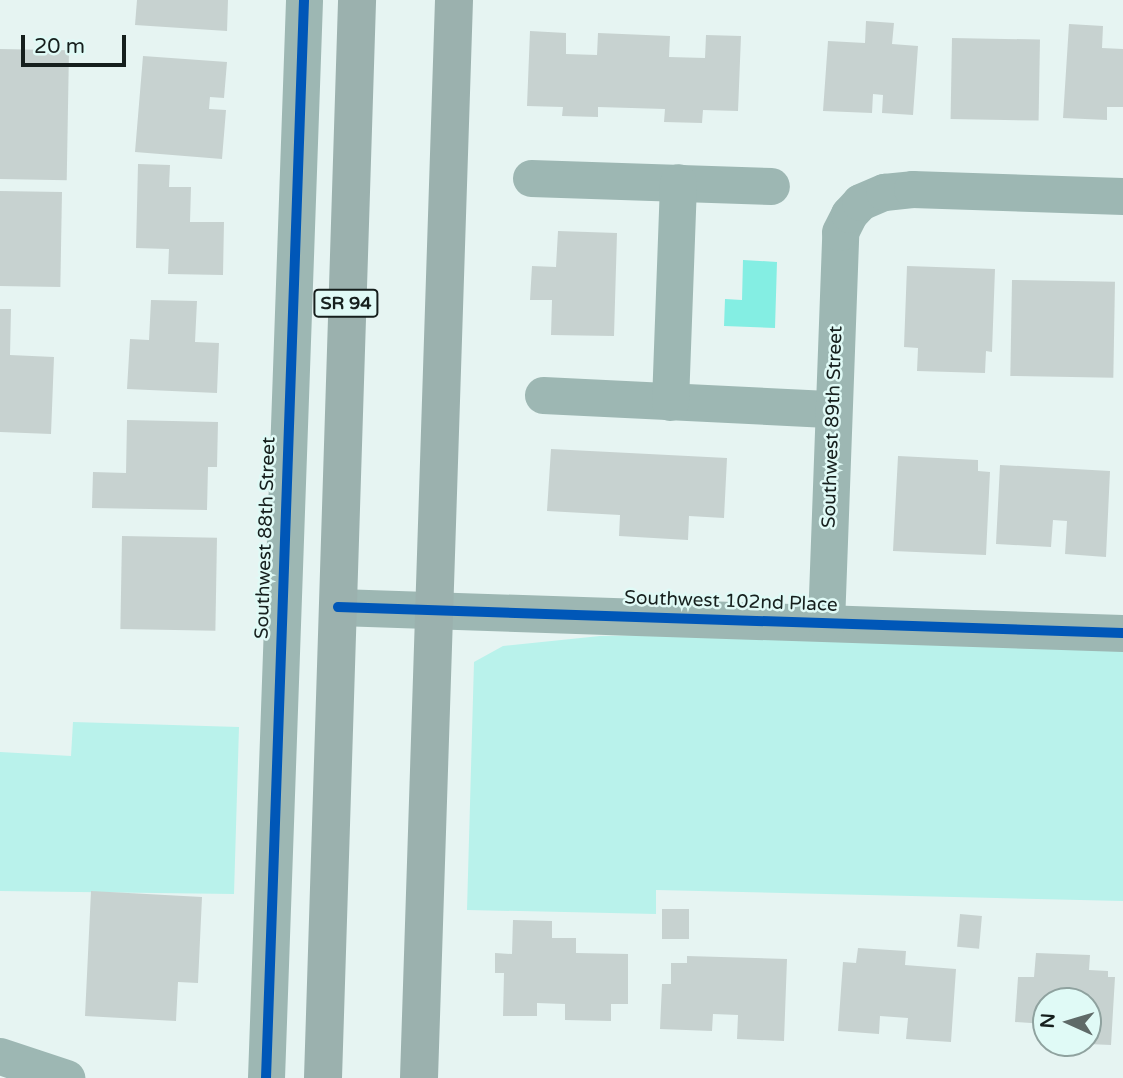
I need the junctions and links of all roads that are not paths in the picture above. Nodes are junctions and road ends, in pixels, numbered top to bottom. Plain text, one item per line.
1 (304, 0) edge
2 (357, 0) edge
3 (454, 0) edge
4 (531, 178) dead end
5 (678, 182) junction
6 (771, 186) dead end
7 (1123, 196) edge
8 (543, 395) dead end
9 (670, 402) junction
10 (833, 409) junction
11 (338, 607) junction
12 (433, 609) junction
13 (826, 622) junction
14 (1123, 633) edge
15 (0, 1056) edge
16 (66, 1078) edge
17 (266, 1078) edge
18 (323, 1078) edge
19 (419, 1078) edge

1 - 17 street, Southwest 88th Street
2 - 11 main road, SR 94
3 - 12 main road
4 - 5 street
5 - 6 street
5 - 9 street
7 - 10 street, Southwest 89th Street
8 - 9 street
9 - 10 street
10 - 13 street, Southwest 89th Street
11 - 12 street, Southwest 102nd Place
11 - 18 main road, SR 94
12 - 13 street, Southwest 102nd Place
12 - 19 main road
13 - 14 street, Southwest 102nd Place
15 - 16 street

